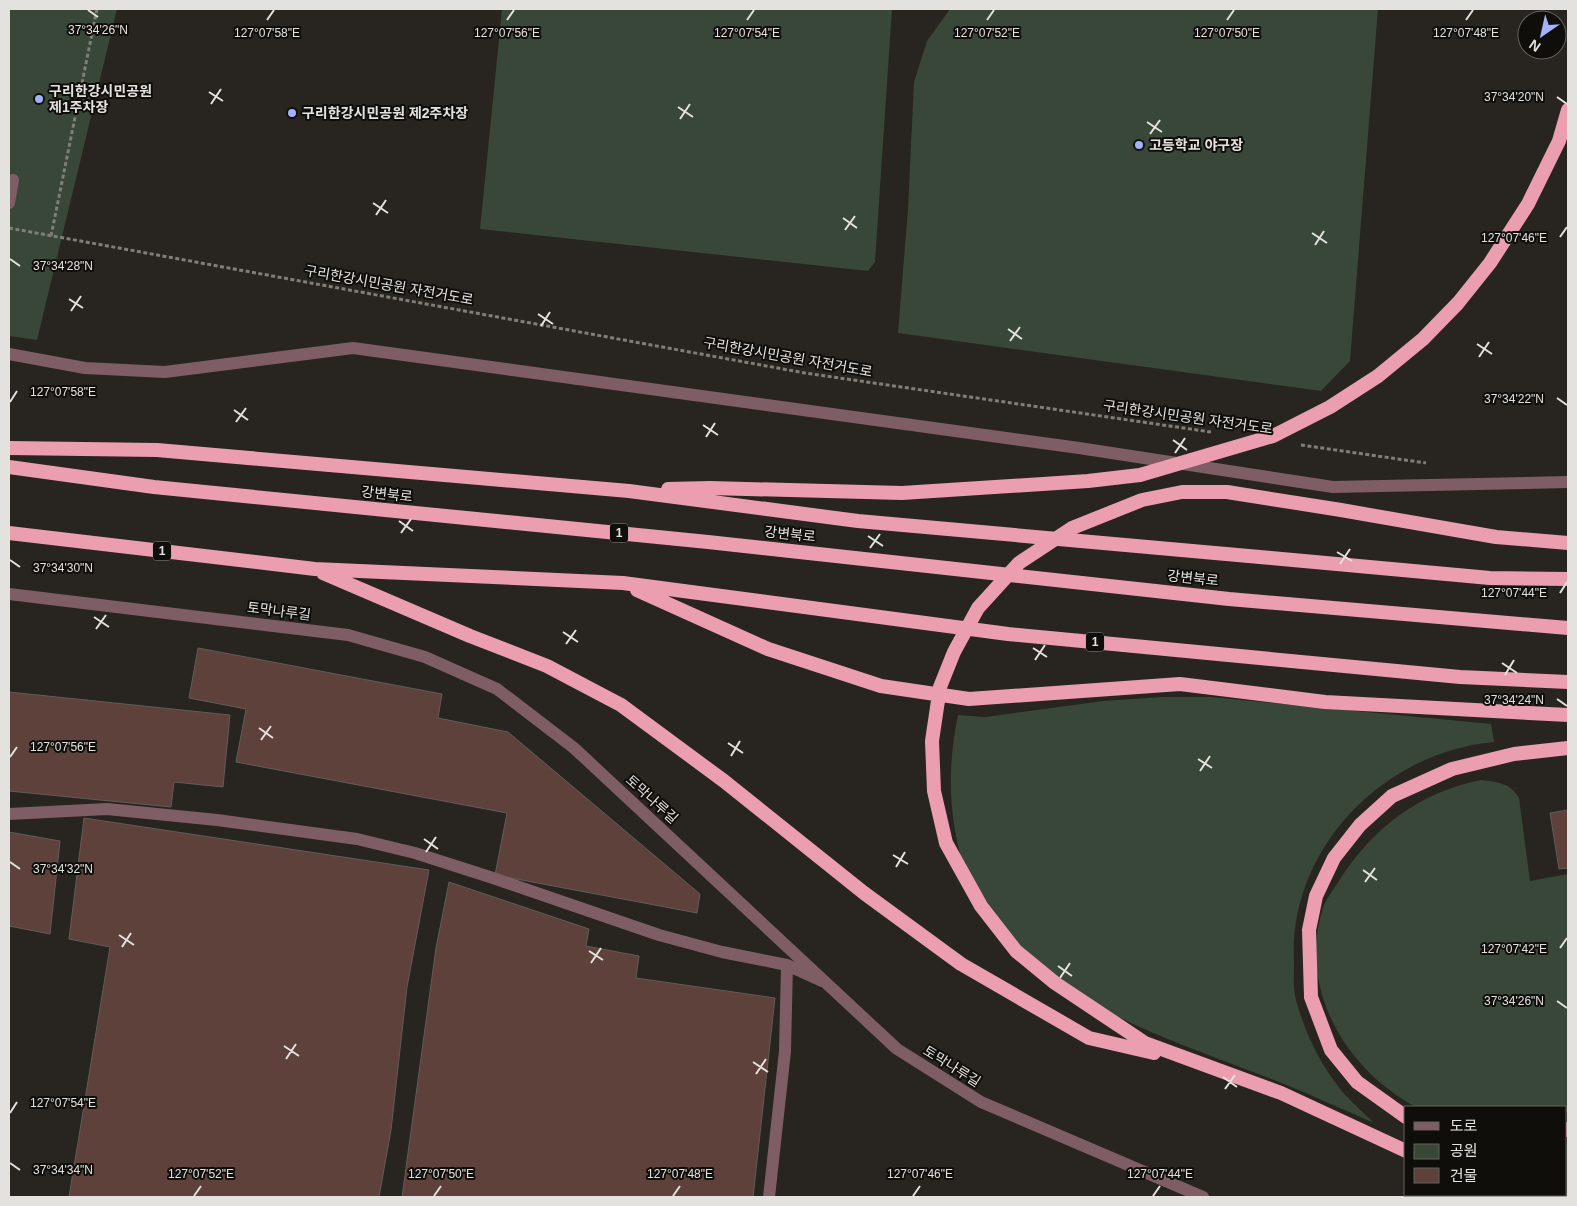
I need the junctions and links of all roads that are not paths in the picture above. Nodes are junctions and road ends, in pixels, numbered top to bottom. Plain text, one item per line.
1 (1568, 110) edge
2 (13, 180) dead end
3 (9, 203) edge
4 (9, 354) edge
5 (9, 448) edge
6 (9, 467) edge
7 (1568, 482) edge
8 (629, 491) junction
9 (9, 533) edge
10 (1568, 543) edge
11 (315, 569) junction
12 (1568, 579) edge
13 (623, 583) junction
14 (9, 594) edge
15 (1568, 628) edge
16 (1568, 682) edge
17 (1568, 715) edge
18 (1568, 748) edge
19 (9, 814) edge
20 (787, 965) junction
21 (828, 983) junction
22 (1189, 1060) junction
23 (1404, 1116) edge
24 (1404, 1150) edge
25 (769, 1197) edge
26 (1203, 1197) edge

1 - 8 highway
2 - 3 street
4 - 7 street
5 - 8 highway
6 - 15 highway, 강변북로 / 1
8 - 12 highway
9 - 11 highway, 1
10 - 22 highway
11 - 13 highway, 1
11 - 22 highway
13 - 16 highway, 1
13 - 17 highway
14 - 21 street, 토막나루길
18 - 23 highway
19 - 20 street
20 - 21 street
20 - 25 street
21 - 26 street, 토막나루길
22 - 24 highway

